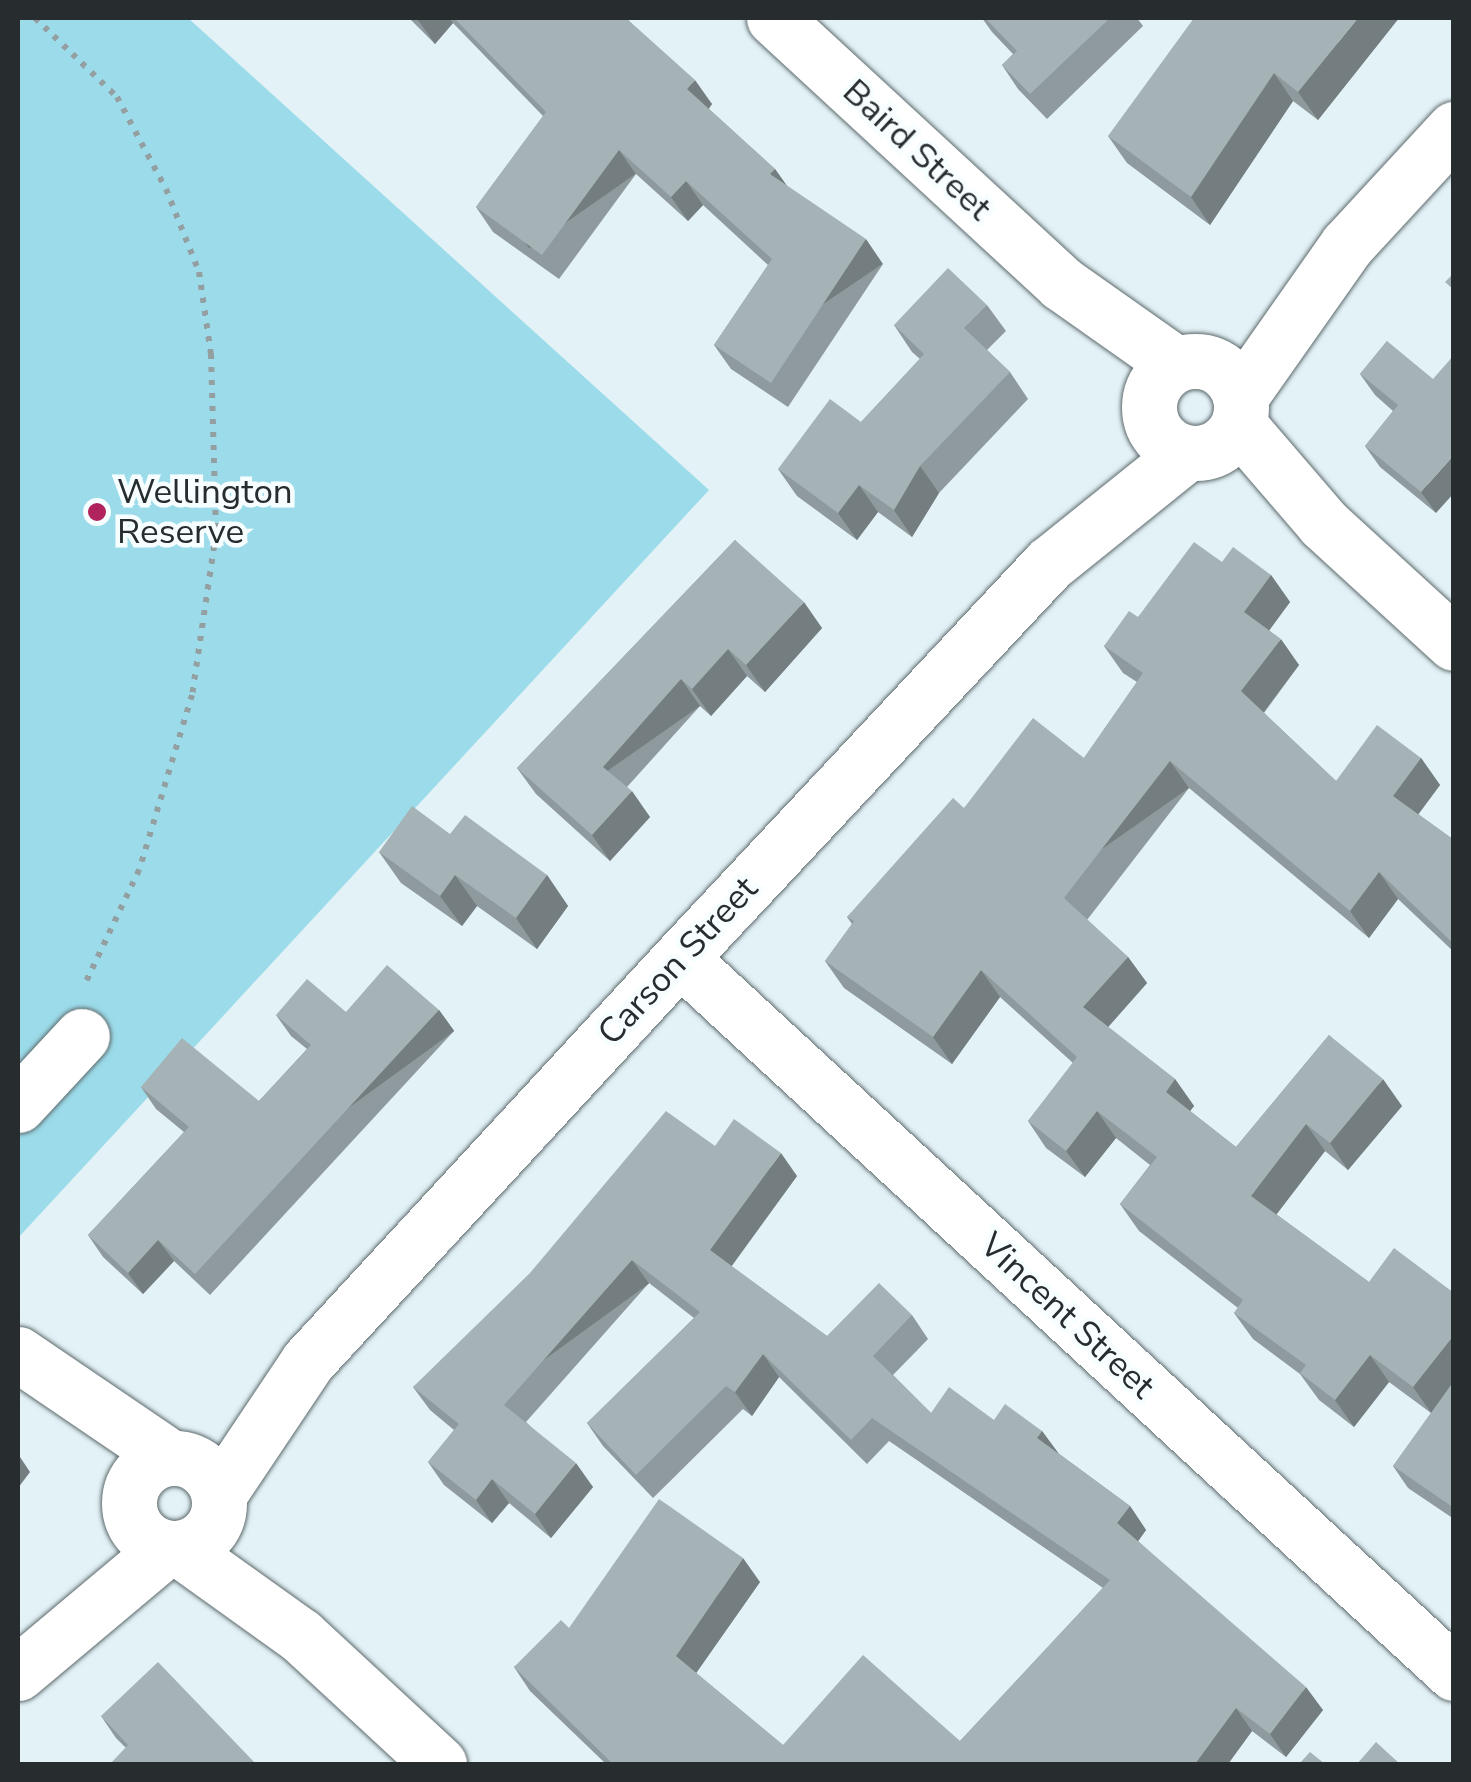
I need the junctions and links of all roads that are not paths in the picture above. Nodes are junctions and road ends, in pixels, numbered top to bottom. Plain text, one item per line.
1 (774, 18) edge
2 (1454, 130) edge
3 (1195, 408) junction
4 (1454, 643) edge
5 (680, 958) junction
6 (79, 1019) road end
7 (18, 1104) edge
8 (30, 1364) edge
9 (174, 1504) junction
10 (24, 1666) edge
11 (1454, 1673) edge
12 (439, 1764) edge

1 - 3 street, Baird Street
2 - 3 street, Carson Street
3 - 4 street, Baird Street
3 - 5 street, Carson Street
5 - 9 street, Carson Street
5 - 11 street, Vincent Street
6 - 7 street
8 - 9 street
9 - 10 street, Carson Street
9 - 12 street

